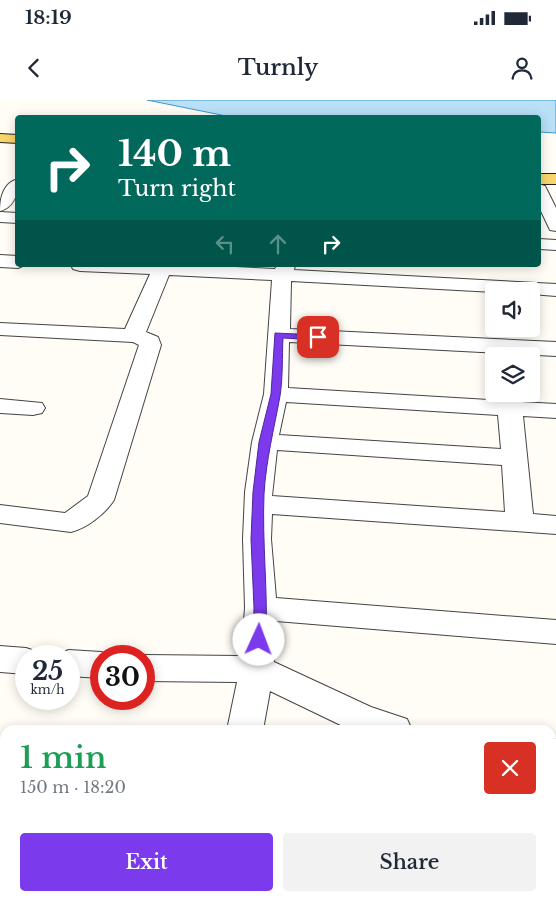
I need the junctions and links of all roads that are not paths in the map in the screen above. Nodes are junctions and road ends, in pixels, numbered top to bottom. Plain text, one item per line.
1 (0, 138) edge
2 (15, 139) edge
3 (541, 179) edge
4 (556, 179) edge
5 (15, 188) edge
6 (541, 192) edge
7 (551, 204) edge
8 (0, 206) edge
9 (0, 218) edge
10 (15, 218) edge
11 (556, 226) edge
12 (541, 244) edge
13 (556, 245) edge
14 (0, 261) edge
15 (15, 262) edge
16 (121, 267) edge
17 (162, 269) junction
18 (284, 270) edge
19 (437, 274) edge
20 (556, 290) edge
21 (0, 329) edge
22 (278, 335) junction
23 (133, 336) junction
24 (556, 349) edge
25 (276, 394) junction
26 (0, 406) edge
27 (33, 408) dead end
28 (510, 408) junction
29 (556, 411) edge
30 (265, 442) junction
31 (514, 458) junction
32 (259, 504) junction
33 (0, 514) edge
34 (520, 522) junction
35 (556, 525) edge
36 (260, 608) junction
37 (556, 632) edge
38 (0, 659) edge
39 (15, 660) edge
40 (155, 668) edge
41 (258, 669) junction
42 (246, 725) edge
43 (380, 725) edge

1 - 2 main road
3 - 4 main road
5 - 8 street
6 - 7 street
7 - 11 street
9 - 10 street
12 - 13 street
14 - 15 street
16 - 17 street
17 - 18 street
17 - 23 street
18 - 19 street
18 - 22 street
19 - 20 street
21 - 23 street
22 - 24 street
22 - 25 street
23 - 33 street
25 - 28 street
25 - 30 street
26 - 27 street
28 - 29 street
28 - 31 street
30 - 31 street
30 - 32 street
31 - 34 street
32 - 34 street
32 - 36 street
34 - 35 street
36 - 37 street
36 - 41 street
38 - 39 street
40 - 41 street
41 - 42 street
41 - 43 street

